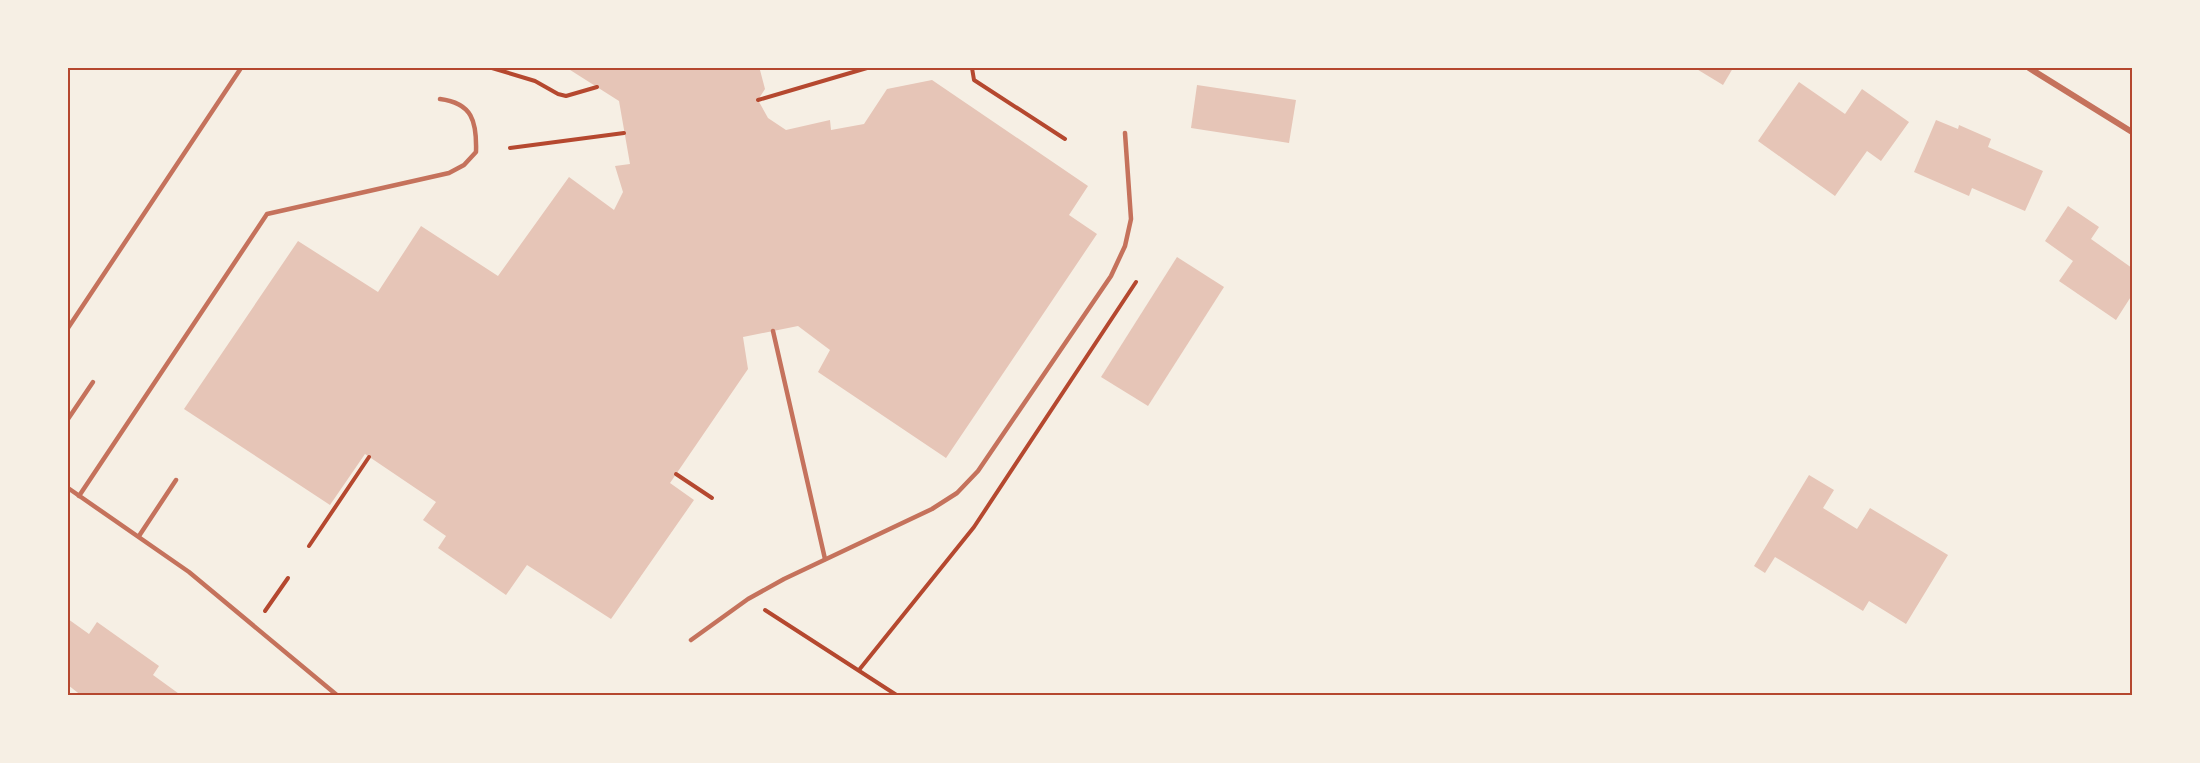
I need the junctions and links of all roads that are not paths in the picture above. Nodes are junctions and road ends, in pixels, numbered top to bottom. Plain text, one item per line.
1 (241, 68) edge
2 (2029, 68) edge
3 (440, 99) dead end
4 (2133, 132) edge
5 (1125, 133) dead end
6 (68, 328) edge
7 (773, 331) dead end
8 (93, 382) dead end
9 (68, 419) edge
10 (176, 480) dead end
11 (68, 488) edge
12 (79, 496) junction
13 (139, 536) junction
14 (825, 559) junction
15 (691, 640) dead end
16 (338, 696) edge

1 - 6 lane
2 - 4 street
3 - 12 lane
5 - 14 lane
7 - 14 lane
8 - 9 lane
10 - 13 lane
11 - 12 lane
12 - 13 lane
13 - 16 lane
14 - 15 lane

